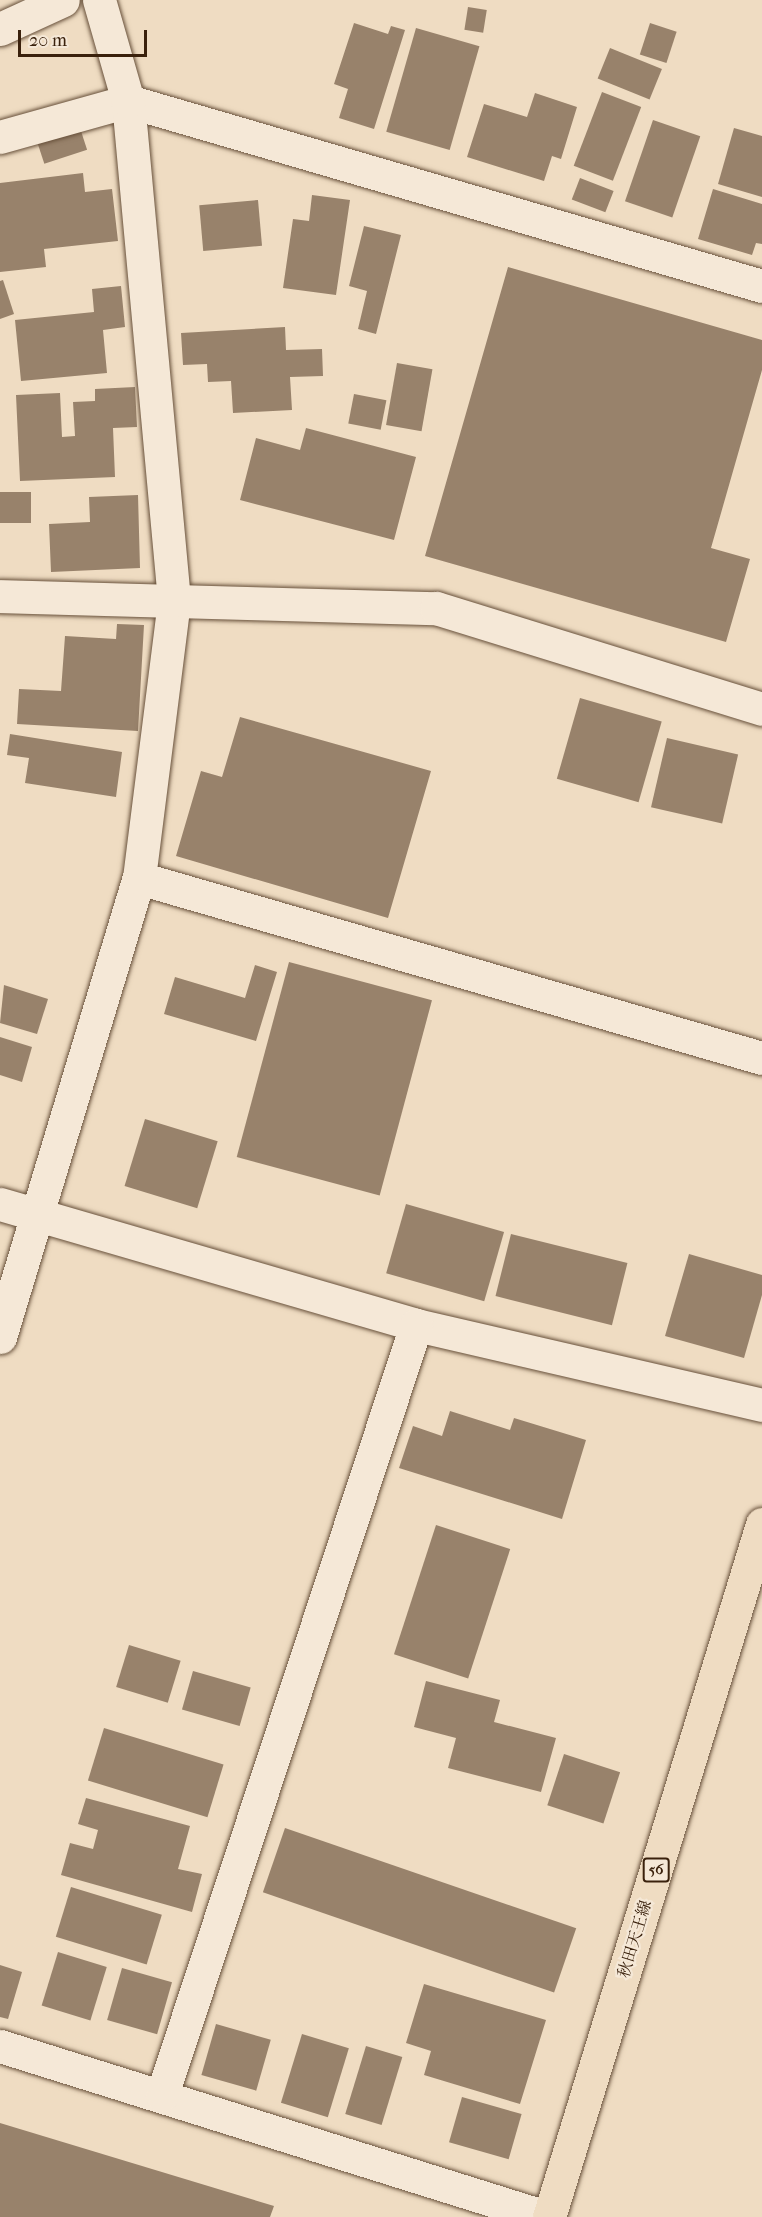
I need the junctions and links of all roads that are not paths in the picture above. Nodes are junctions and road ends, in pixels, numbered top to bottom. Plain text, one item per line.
1 (63, 0) edge
2 (99, 0) edge
3 (0, 29) edge
4 (128, 101) junction
5 (0, 138) edge
6 (762, 286) edge
7 (0, 596) edge
8 (174, 600) junction
9 (762, 710) edge
10 (139, 878) junction
11 (762, 1058) edge
12 (0, 1204) edge
13 (37, 1217) junction
14 (416, 1325) junction
15 (0, 1337) edge
16 (762, 1405) edge
17 (762, 1524) edge
18 (0, 2046) edge
19 (162, 2095) junction
20 (548, 2217) edge

1 - 3 street
2 - 4 street
4 - 5 street
4 - 6 street
4 - 8 street
7 - 8 street
8 - 9 street
8 - 10 street
10 - 11 street
10 - 13 street
12 - 13 street
13 - 14 street
13 - 15 street
14 - 16 street
14 - 19 street
17 - 20 main road, 秋田天王線 / 56
18 - 19 street
19 - 20 street

